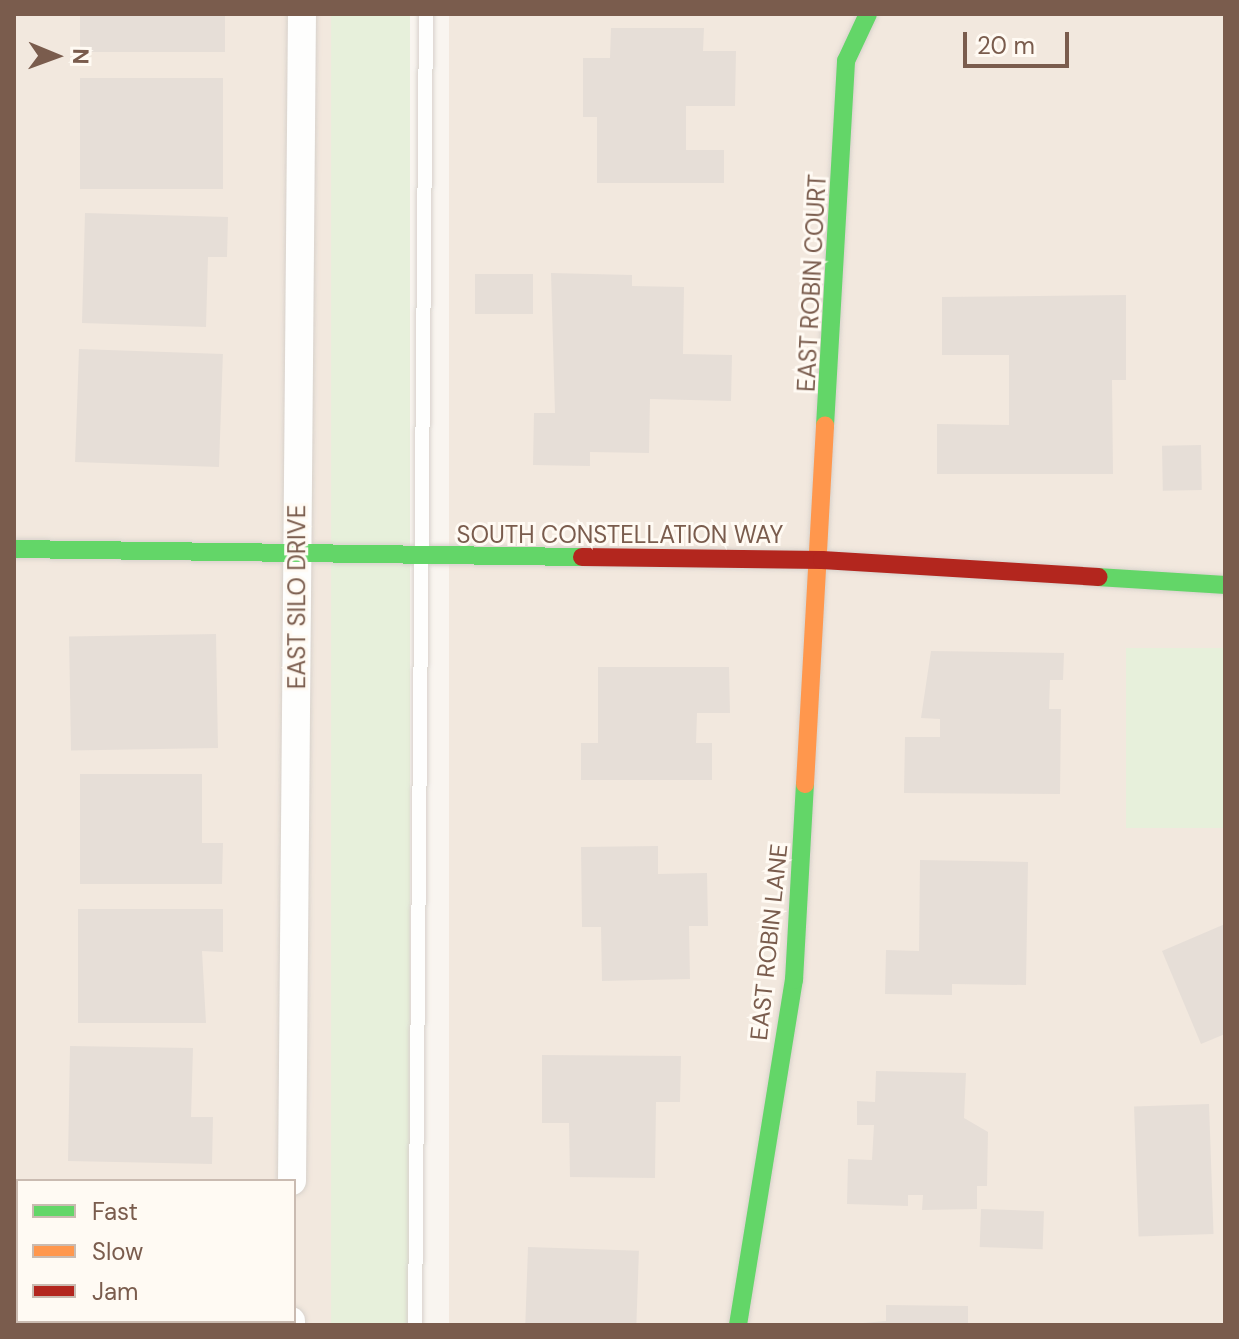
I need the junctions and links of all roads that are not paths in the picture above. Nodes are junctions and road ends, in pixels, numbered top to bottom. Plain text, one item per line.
1 (302, 14) edge
2 (426, 14) edge
3 (868, 14) edge
4 (14, 549) edge
5 (297, 551) junction
6 (420, 559) junction
7 (822, 560) junction
8 (1225, 585) edge
9 (292, 1179) edge
10 (415, 1325) edge
11 (738, 1325) edge

1 - 5 street, EAST SILO DRIVE
2 - 6 lane
3 - 7 street, EAST ROBIN COURT
4 - 5 street, SOUTH CONSTELLATION WAY
5 - 6 street, SOUTH CONSTELLATION WAY
5 - 9 street, EAST SILO DRIVE
6 - 7 street, SOUTH CONSTELLATION WAY
6 - 10 lane
7 - 8 street, SOUTH CONSTELLATION WAY
7 - 11 street, EAST ROBIN LANE

